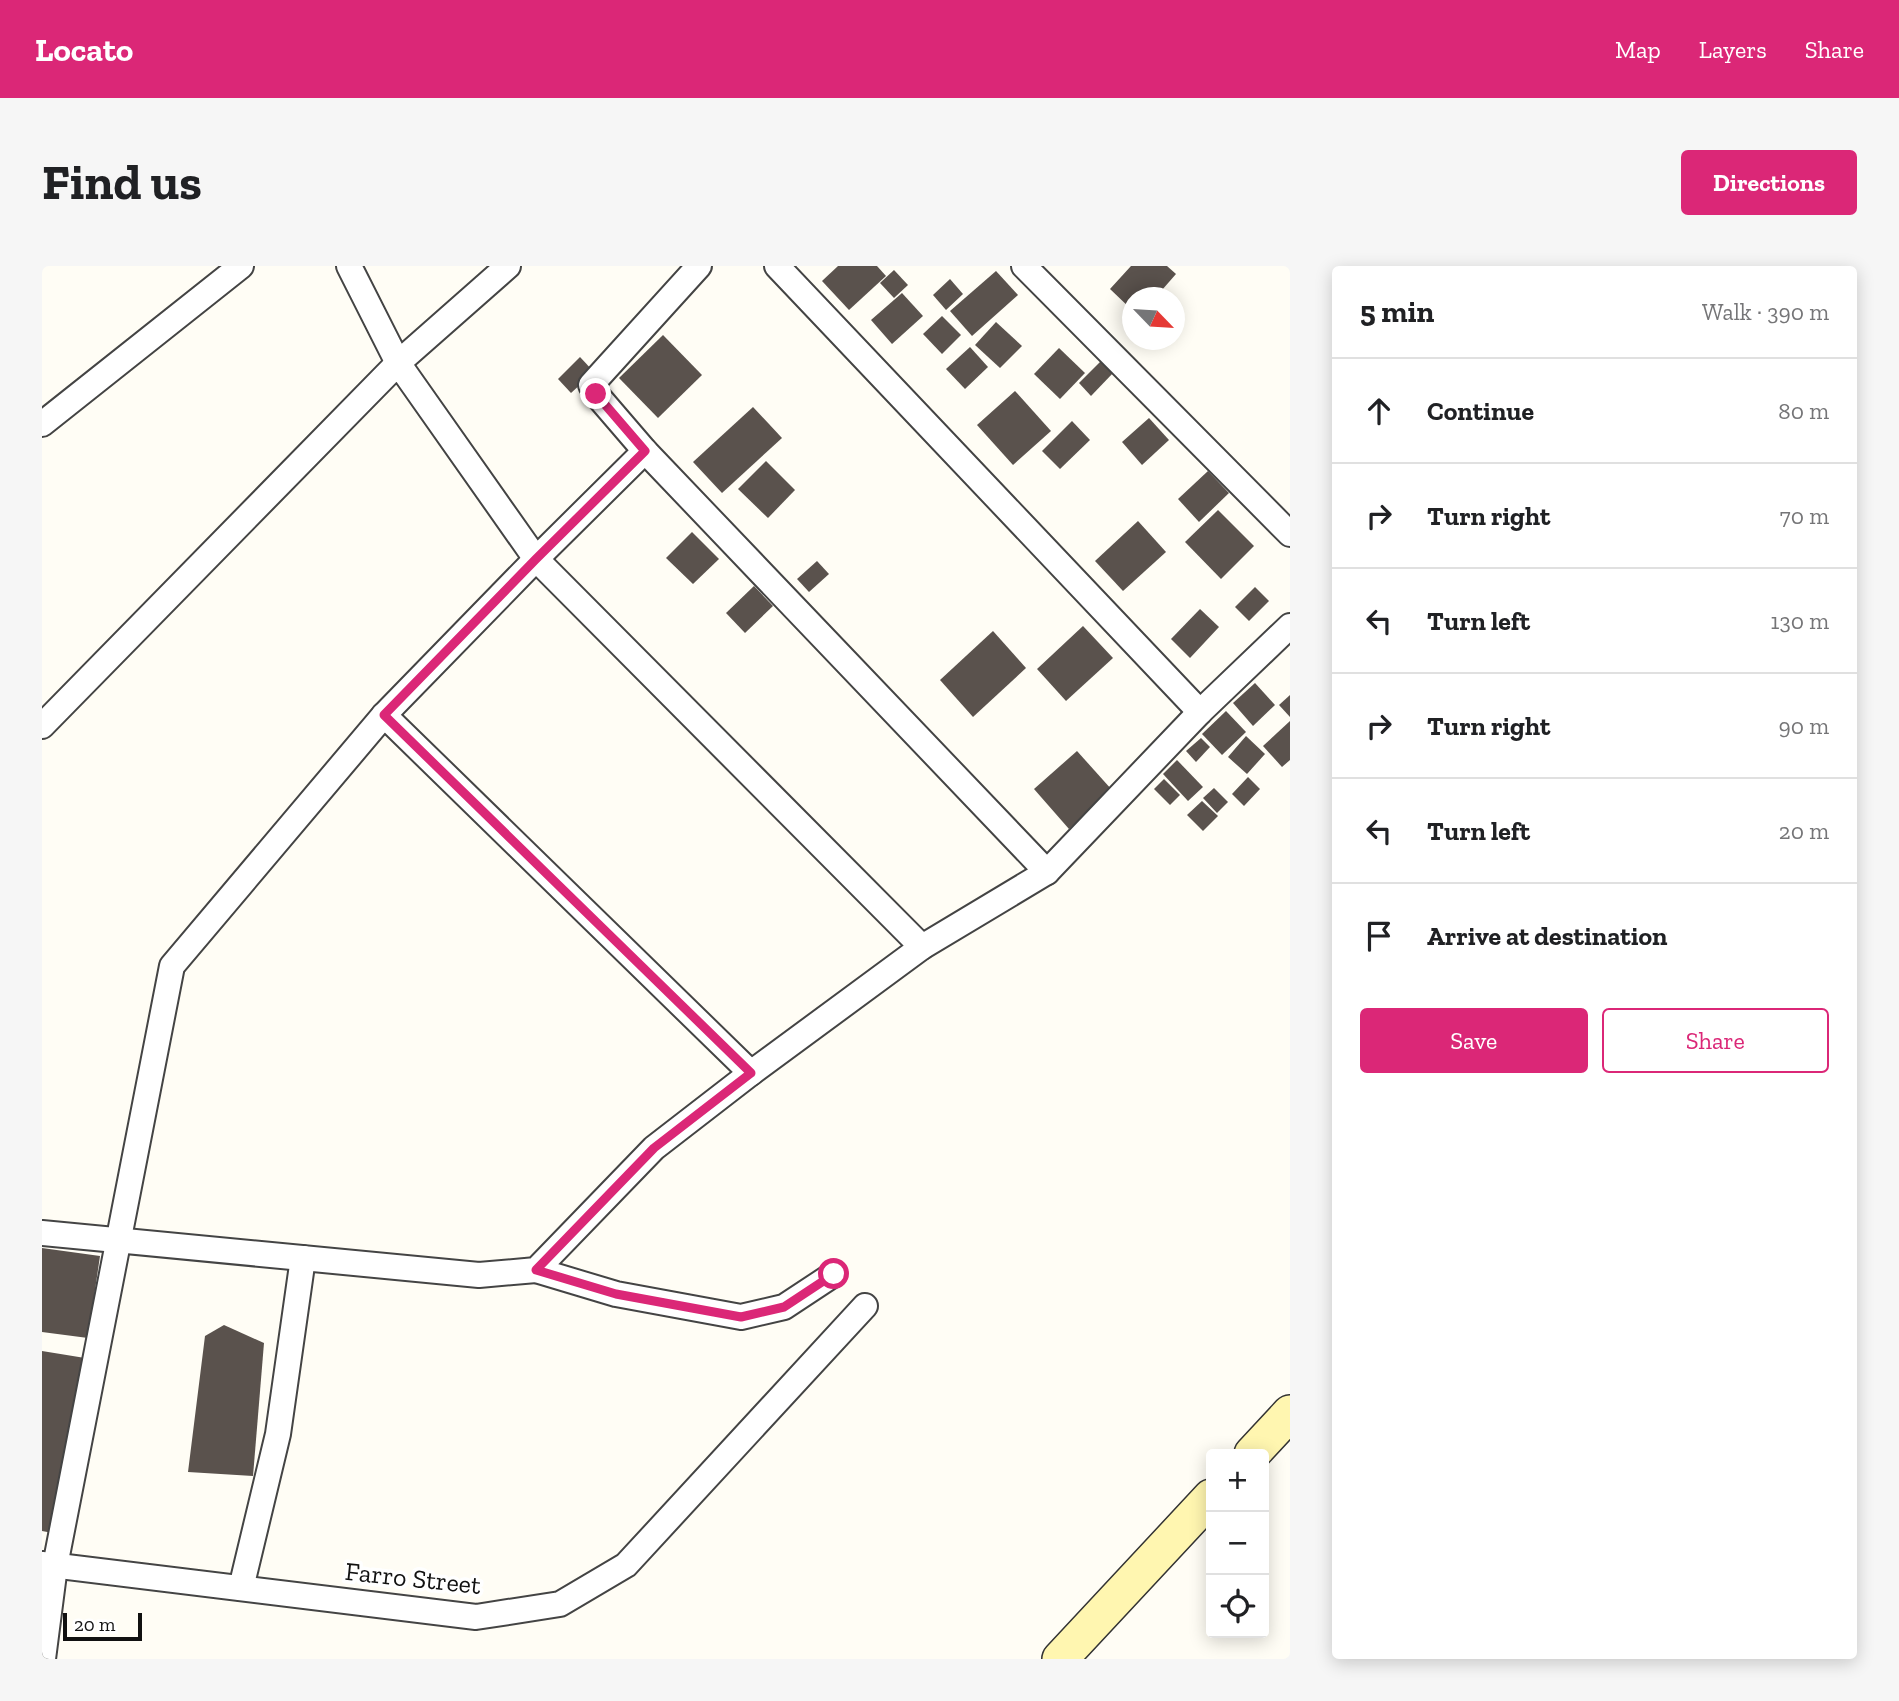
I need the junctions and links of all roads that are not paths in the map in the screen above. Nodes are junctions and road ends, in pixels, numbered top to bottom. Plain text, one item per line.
1 (241, 266) edge
2 (349, 266) edge
3 (508, 266) edge
4 (699, 266) edge
5 (777, 266) edge
6 (1024, 266) edge
7 (398, 363) junction
8 (42, 424) edge
9 (645, 451) junction
10 (1290, 534) edge
11 (536, 559) junction
12 (1290, 626) edge
13 (1200, 712) junction
14 (384, 715) junction
15 (42, 726) edge
16 (1047, 872) junction
17 (922, 947) junction
18 (751, 1073) junction
19 (42, 1233) edge
20 (118, 1240) junction
21 (303, 1258) junction
22 (536, 1270) junction
23 (834, 1274) dead end
24 (865, 1306) dead end
25 (1290, 1413) edge
26 (1257, 1449) edge
27 (1206, 1502) edge
28 (49, 1565) edge
29 (241, 1588) junction
30 (43, 1659) edge
31 (1060, 1659) edge

1 - 8 street
2 - 7 street
3 - 7 street
4 - 9 street
5 - 13 street
6 - 10 street
7 - 11 street
7 - 15 street
9 - 11 street
9 - 16 street
11 - 14 street
11 - 17 street
12 - 13 street
13 - 16 street
14 - 18 street
14 - 20 street
16 - 17 street
17 - 18 street
18 - 22 street
19 - 20 street
20 - 21 street
20 - 28 street
21 - 22 street
21 - 29 street
22 - 23 street
24 - 29 street, Farro Street
25 - 26 main road
27 - 31 main road
28 - 29 street, Farro Street
28 - 30 street

